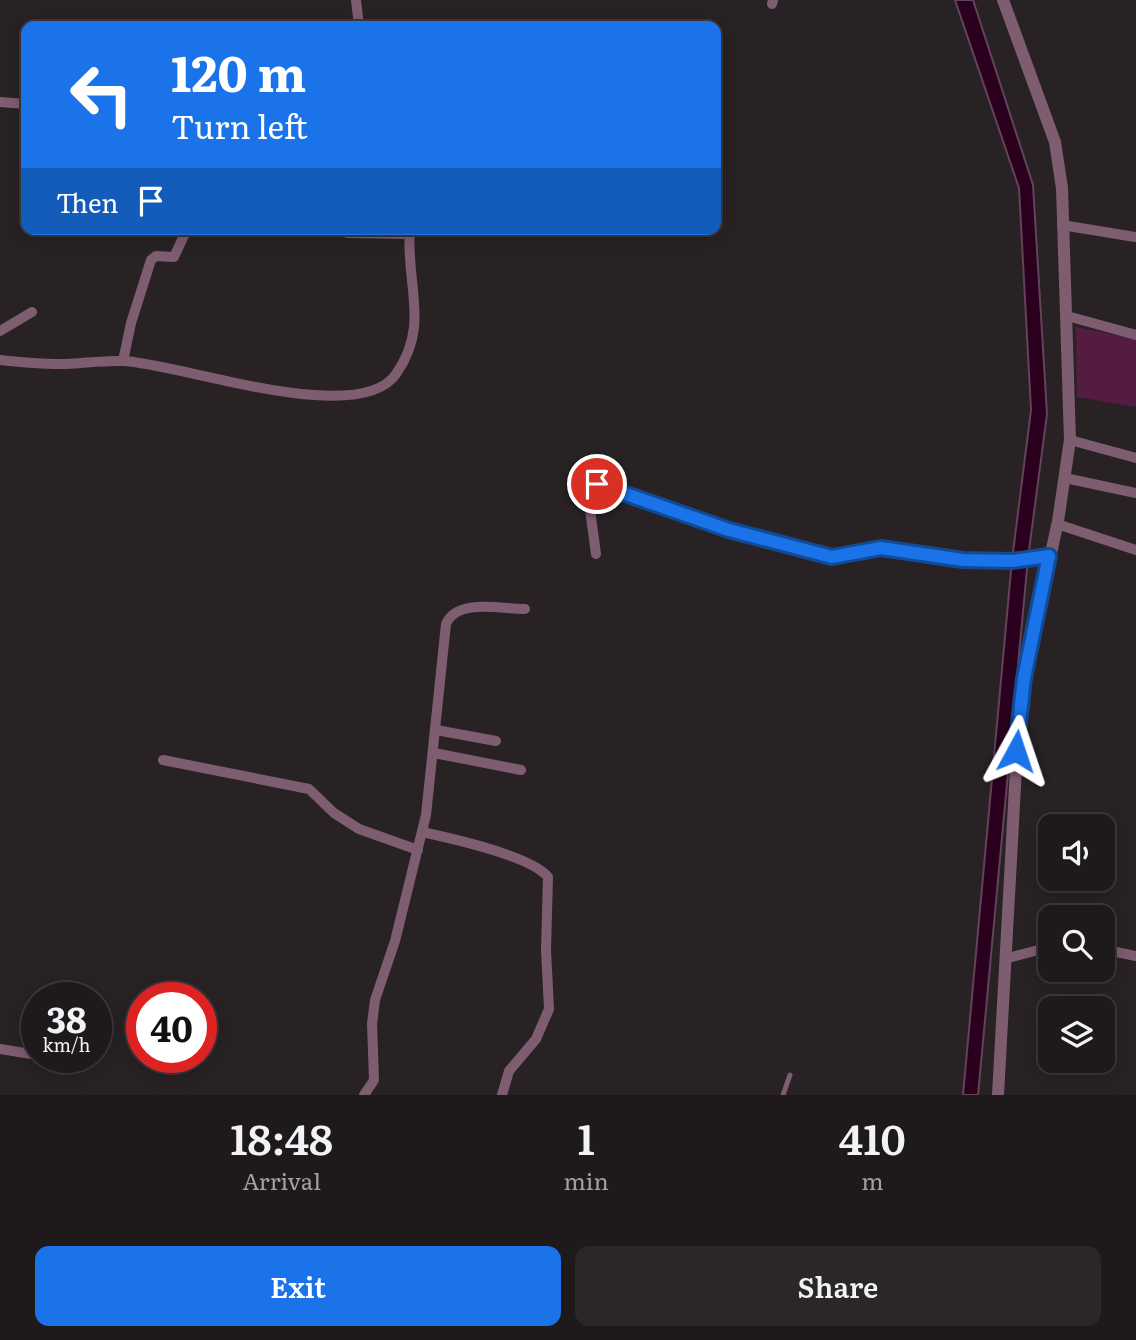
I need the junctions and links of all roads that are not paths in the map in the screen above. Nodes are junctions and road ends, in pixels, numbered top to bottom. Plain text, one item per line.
1 (356, 0) edge
2 (1003, 0) edge
3 (358, 21) edge
4 (0, 102) edge
5 (21, 104) edge
6 (1062, 225) junction
7 (184, 235) edge
8 (410, 235) edge
9 (1135, 237) edge
10 (32, 312) dead end
11 (1067, 316) junction
12 (0, 331) edge
13 (1136, 335) edge
14 (0, 360) edge
15 (123, 361) junction
16 (1070, 440) junction
17 (1136, 458) edge
18 (1065, 478) junction
19 (1136, 493) edge
20 (1057, 524) junction
21 (1136, 550) edge
22 (596, 554) dead end
23 (1049, 556) junction
24 (525, 609) dead end
25 (436, 730) junction
26 (496, 741) dead end
27 (434, 753) junction
28 (163, 760) dead end
29 (521, 770) dead end
30 (422, 832) junction
31 (418, 850) junction
32 (1038, 950) edge
33 (1115, 952) edge
34 (1136, 956) edge
35 (1008, 958) junction
36 (0, 1049) edge
37 (21, 1052) edge
38 (790, 1075) dead end
39 (364, 1095) edge
40 (502, 1095) edge
41 (783, 1095) edge
42 (998, 1095) edge

1 - 3 street
2 - 6 street
4 - 5 street
6 - 9 street
6 - 11 street
7 - 15 street
8 - 15 street
10 - 12 street
11 - 13 street
11 - 16 street
14 - 15 street
16 - 17 street
16 - 18 street
18 - 19 street
18 - 20 street
20 - 21 street
20 - 23 street
22 - 23 street
23 - 35 street
24 - 25 street
25 - 26 street
25 - 27 street
27 - 29 street
27 - 30 street
28 - 31 street
30 - 31 street
30 - 40 street
31 - 39 street
32 - 35 street
33 - 34 street
35 - 42 street
36 - 37 street
38 - 41 lane

